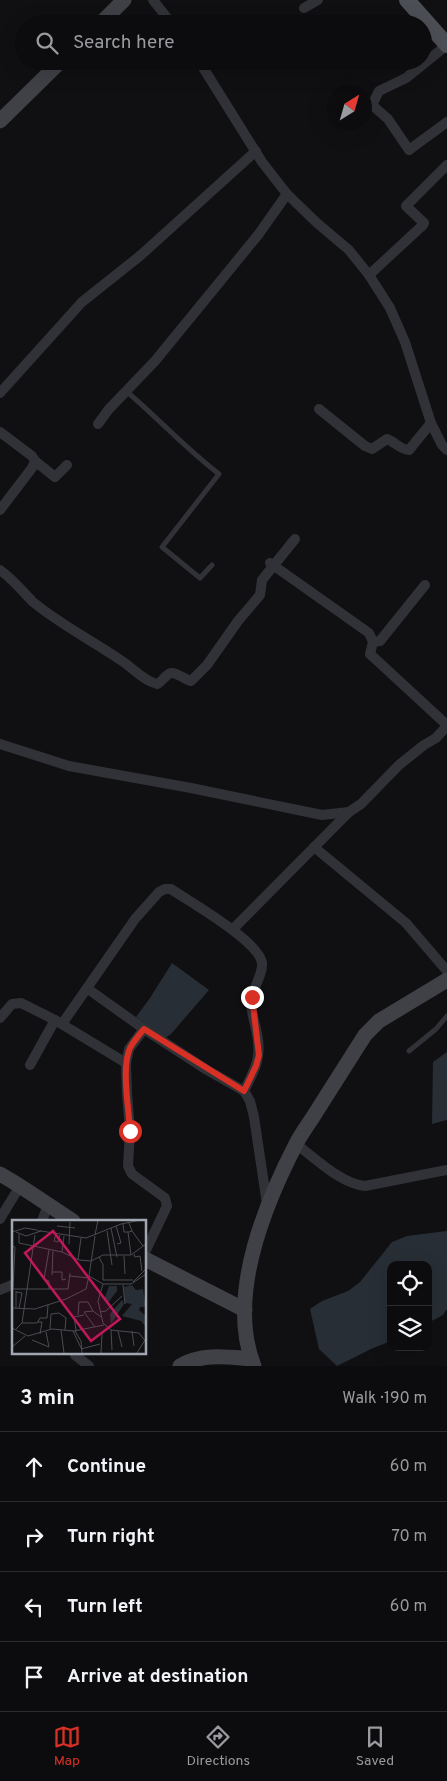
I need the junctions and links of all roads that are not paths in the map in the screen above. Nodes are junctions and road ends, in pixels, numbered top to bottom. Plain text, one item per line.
1 (124, 0) edge
2 (153, 0) edge
3 (318, 0) edge
4 (407, 0) edge
5 (304, 8) dead end
6 (109, 15) edge
7 (165, 15) edge
8 (420, 15) edge
9 (432, 28) edge
10 (447, 45) edge
11 (432, 57) edge
12 (52, 70) edge
13 (205, 70) edge
14 (416, 70) edge
15 (0, 121) edge
16 (447, 122) edge
17 (256, 151) junction
18 (447, 165) edge
19 (287, 194) junction
20 (368, 275) junction
21 (126, 391) junction
22 (0, 393) edge
23 (319, 410) dead end
24 (431, 423) junction
25 (98, 424) dead end
26 (0, 432) edge
27 (447, 450) edge
28 (35, 461) junction
29 (67, 465) dead end
30 (0, 510) edge
31 (295, 539) dead end
32 (272, 564) junction
33 (212, 565) dead end
34 (0, 570) edge
35 (425, 586) dead end
36 (373, 642) junction
37 (447, 726) edge
38 (0, 744) edge
39 (349, 812) junction
40 (314, 847) junction
41 (233, 929) junction
42 (447, 971) edge
43 (447, 980) edge
44 (88, 989) junction
45 (447, 1016) edge
46 (0, 1018) edge
47 (59, 1022) junction
48 (144, 1029) junction
49 (410, 1051) dead end
50 (126, 1063) junction
51 (30, 1065) dead end
52 (244, 1091) junction
53 (296, 1144) junction
54 (447, 1170) edge
55 (0, 1174) edge
56 (20, 1186) junction
57 (48, 1205) junction
58 (267, 1209) junction
59 (0, 1219) edge
60 (42, 1220) edge
61 (71, 1220) edge
62 (146, 1250) edge
63 (146, 1260) edge
64 (12, 1285) edge
65 (0, 1290) edge
66 (245, 1310) junction
67 (75, 1355) dead end
68 (252, 1363) edge
69 (89, 1366) edge
70 (180, 1366) edge

1 - 6 main road
2 - 7 street
3 - 5 street
4 - 8 main road
9 - 10 main road
10 - 11 street
12 - 15 main road
13 - 17 street
14 - 16 street
17 - 19 street
17 - 22 street
18 - 20 street
19 - 20 street
19 - 21 street
20 - 24 street
21 - 25 street
21 - 33 lane
23 - 24 street
24 - 27 street
26 - 28 street
28 - 29 street
28 - 30 street
31 - 32 street
32 - 34 street
32 - 36 street
35 - 36 street
36 - 37 street
37 - 39 street
38 - 39 street
39 - 40 street
40 - 41 street
40 - 42 street
41 - 44 street
41 - 52 street
43 - 53 main road
44 - 47 street
44 - 48 street
45 - 49 lane
46 - 47 street
47 - 50 street
47 - 51 street
48 - 50 street
48 - 52 street
50 - 62 street
52 - 58 street
53 - 54 street
53 - 58 main road
55 - 56 main road
56 - 57 main road
56 - 59 street
57 - 60 street
57 - 61 main road
58 - 66 main road
63 - 66 main road
64 - 65 street
66 - 68 main road
67 - 69 street
68 - 70 main road

